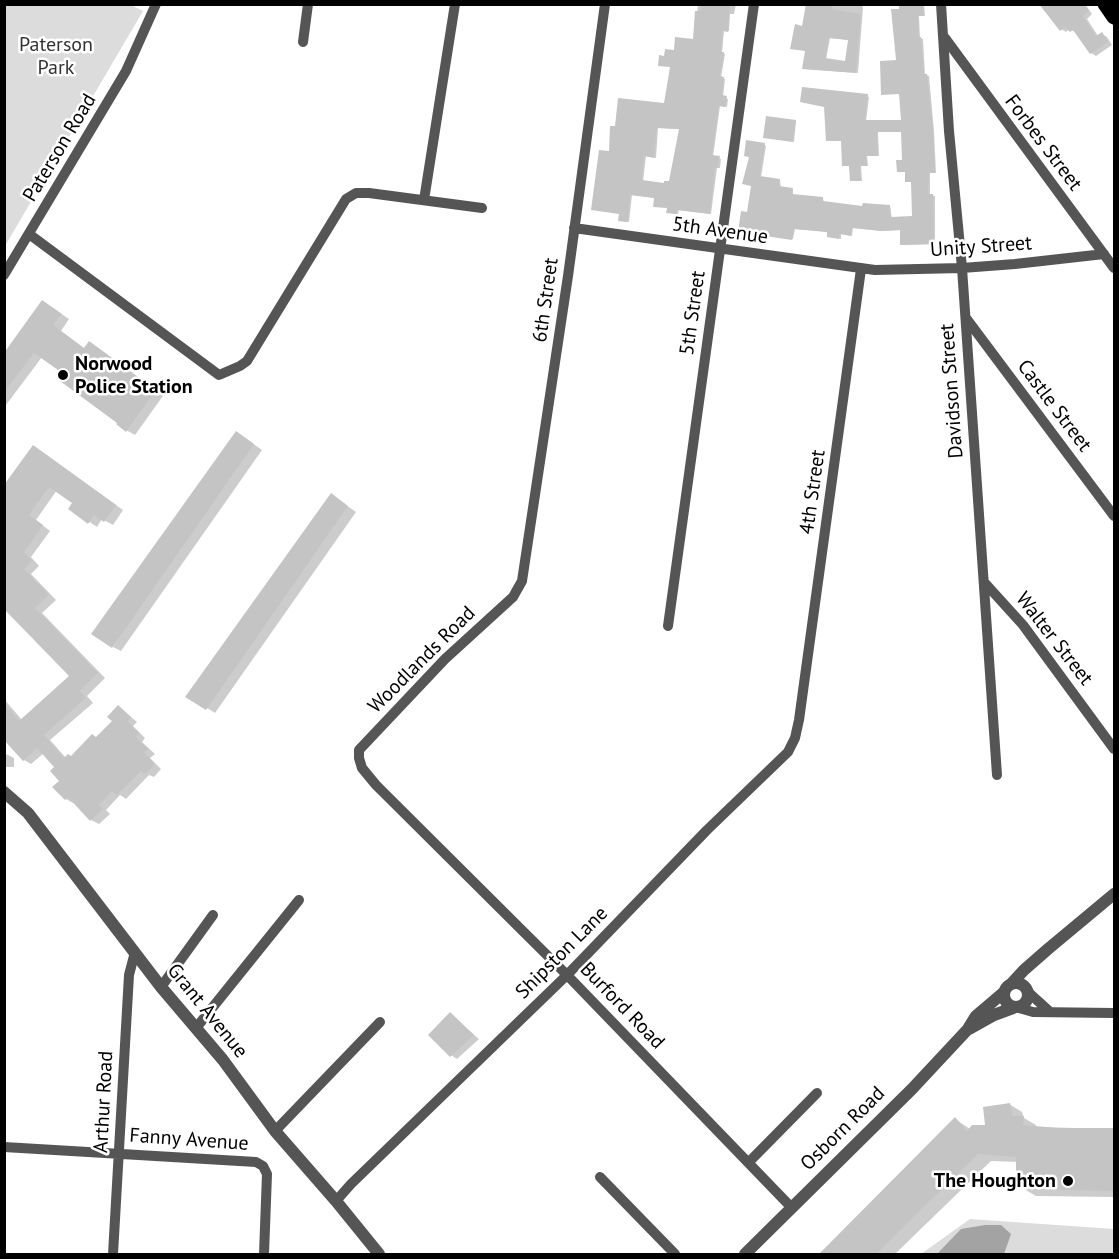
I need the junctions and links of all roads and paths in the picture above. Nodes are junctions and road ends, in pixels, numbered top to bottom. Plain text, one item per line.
1 (156, 4) edge
2 (308, 4) edge
3 (455, 4) edge
4 (605, 4) edge
5 (754, 4) edge
6 (941, 4) edge
7 (1105, 4) edge
8 (1114, 17) edge
9 (945, 38) junction
10 (303, 42) dead end
11 (424, 200) junction
12 (482, 208) dead end
13 (574, 228) junction
14 (29, 234) junction
15 (720, 250) junction
16 (1104, 254) junction
17 (962, 268) junction
18 (1114, 268) edge
19 (861, 269) junction
20 (4, 275) edge
21 (965, 318) junction
22 (1114, 516) edge
23 (984, 582) junction
24 (513, 597) joint
25 (668, 626) dead end
26 (799, 720) joint
27 (1114, 749) edge
28 (359, 750) joint
29 (997, 775) dead end
30 (4, 792) edge
31 (1114, 894) edge
32 (299, 900) dead end
33 (213, 915) dead end
34 (135, 952) junction
35 (567, 975) junction
36 (161, 987) junction
37 (1021, 987) junction
38 (1003, 993) junction
39 (1016, 1008) junction
40 (1049, 1011) junction
41 (1114, 1013) edge
42 (380, 1022) dead end
43 (196, 1028) junction
44 (968, 1029) junction
45 (817, 1093) dead end
46 (275, 1131) junction
47 (4, 1147) edge
48 (119, 1154) junction
49 (749, 1162) junction
50 (600, 1177) dead end
51 (336, 1201) junction
52 (791, 1207) junction
53 (113, 1254) edge
54 (264, 1254) edge
55 (379, 1254) edge
56 (675, 1254) edge
57 (745, 1254) edge

1 - 14 street, Paterson Road
2 - 10 street
3 - 11 street
4 - 13 street, 6th Street
5 - 15 street, 5th Street
6 - 9 street, Davidson Street
7 - 8 main road
9 - 16 street, Forbes Street
9 - 17 street, Davidson Street
11 - 12 street
11 - 14 street
13 - 15 street, 5th Avenue
13 - 24 street, 6th Street
14 - 20 street, Paterson Road
15 - 19 street, 5th Avenue
15 - 25 street, 5th Street
16 - 17 street, Unity Street
16 - 18 street, Forbes Street
17 - 19 street, Unity Street
17 - 21 street, Davidson Street
19 - 26 street, 4th Street
21 - 22 street, Castle Street
21 - 23 street, Davidson Street
23 - 27 street, Walter Street
23 - 29 street, Davidson Street
24 - 28 street, Woodlands Road
26 - 35 street, Shipston Lane
28 - 35 street, Burford Road
30 - 34 street, Grant Avenue
31 - 37 street
32 - 43 street
33 - 36 street
34 - 36 street, Grant Avenue
34 - 48 street, Arthur Road
35 - 49 street, Burford Road
35 - 51 street, Shipston Lane
36 - 43 street, Grant Avenue
37 - 38 street
37 - 39 street
37 - 40 street
38 - 39 street
38 - 44 street, Osborn Road
39 - 40 street
39 - 44 street, Osborn Road
40 - 41 street
42 - 46 street
43 - 46 street, Grant Avenue
44 - 52 street, Osborn Road
45 - 49 street
46 - 51 street, Grant Avenue
47 - 48 street, Fanny Avenue
48 - 53 street, Arthur Road
48 - 54 street, Fanny Avenue
49 - 52 street, Burford Road
50 - 56 street
51 - 55 street, Grant Avenue
52 - 57 street, Osborn Road

